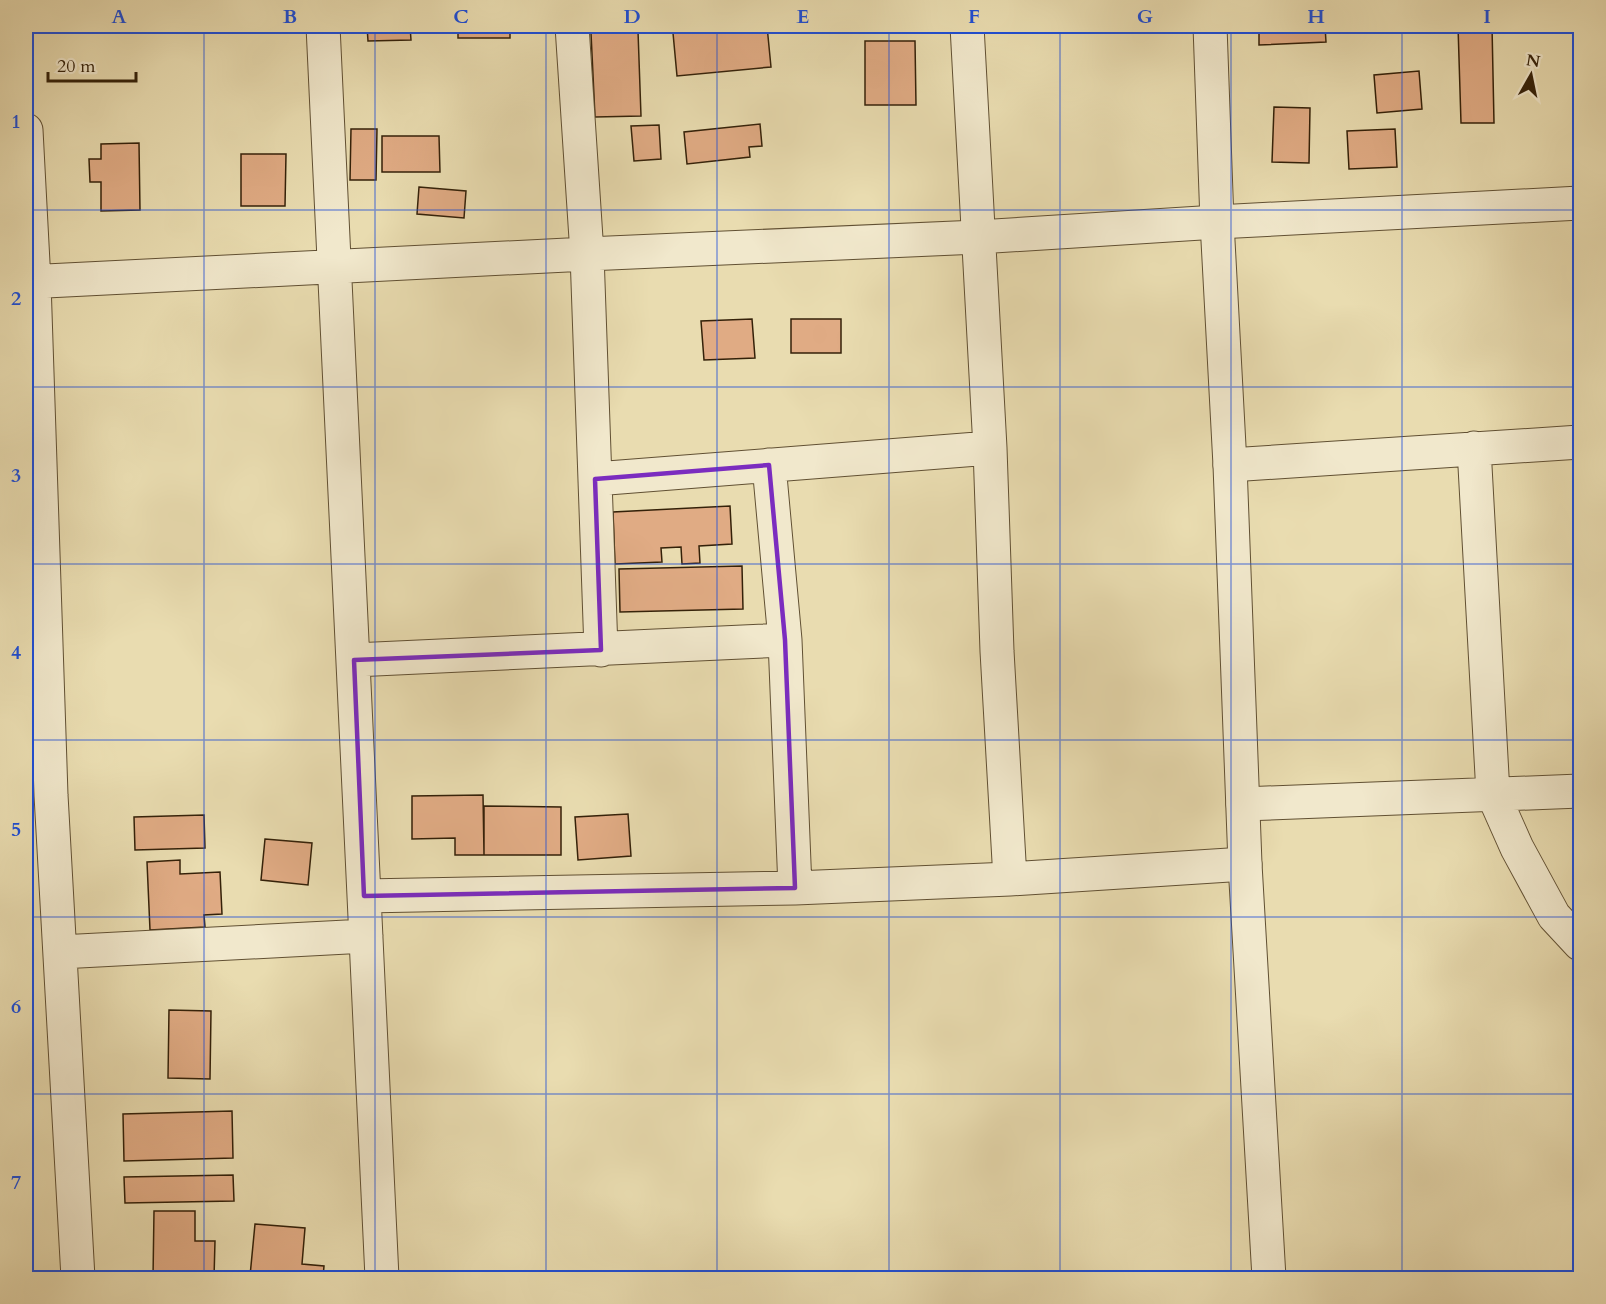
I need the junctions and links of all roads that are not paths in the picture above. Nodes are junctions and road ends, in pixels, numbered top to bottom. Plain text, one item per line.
1 (323, 26) edge
2 (572, 26) edge
3 (967, 26) edge
4 (1210, 26) edge
5 (26, 130) edge
6 (1581, 203) edge
7 (1217, 222) junction
8 (978, 237) junction
9 (587, 254) junction
10 (336, 267) junction
11 (30, 282) edge
12 (1581, 442) edge
13 (990, 447) junction
14 (1474, 448) junction
15 (769, 465) junction
16 (1230, 465) junction
17 (595, 479) junction
18 (785, 640) junction
19 (601, 650) junction
20 (354, 660) junction
21 (1581, 791) edge
22 (1493, 794) junction
23 (1243, 804) junction
24 (1245, 864) junction
25 (1010, 879) junction
26 (795, 888) junction
27 (364, 896) junction
28 (366, 936) junction
29 (1581, 944) edge
30 (60, 952) junction
31 (78, 1278) edge
32 (382, 1278) edge
33 (1269, 1278) edge

1 - 10 street
2 - 9 street
3 - 8 street
4 - 7 street
5 - 11 street
6 - 7 street
7 - 8 street
7 - 16 street
8 - 9 street
8 - 13 street
9 - 10 street
9 - 17 street
10 - 11 street
10 - 20 street
11 - 30 street
12 - 14 street
13 - 15 street
13 - 25 street
14 - 16 street
14 - 22 street
15 - 17 street
15 - 18 street
16 - 23 street
17 - 19 street
18 - 19 street
18 - 26 street
19 - 20 street
20 - 27 street
21 - 22 street
22 - 23 street
22 - 29 street
23 - 24 street
24 - 25 street
24 - 33 street
25 - 26 street
26 - 27 street
27 - 28 street
28 - 30 street
28 - 32 street
30 - 31 street

